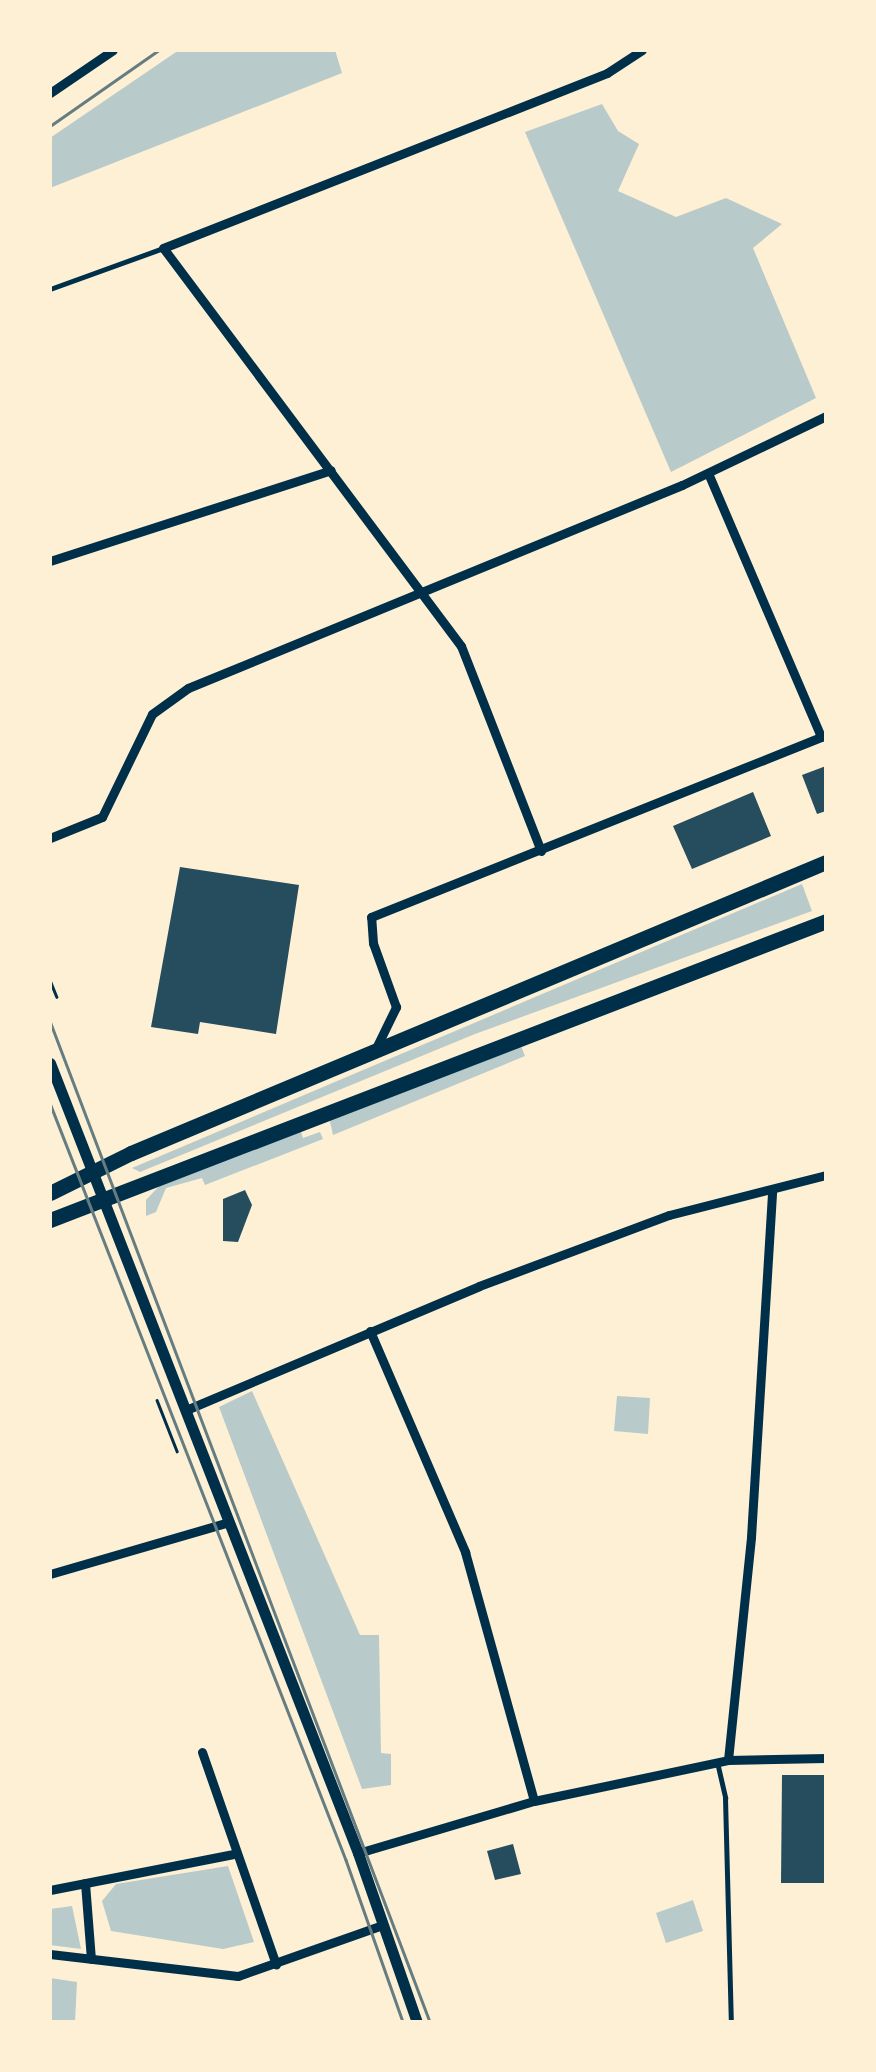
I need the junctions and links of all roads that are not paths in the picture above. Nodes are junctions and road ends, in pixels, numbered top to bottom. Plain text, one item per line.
1 (113, 50) edge
2 (642, 50) edge
3 (50, 93) edge
4 (163, 248) junction
5 (50, 289) edge
6 (826, 416) edge
7 (331, 470) junction
8 (708, 473) junction
9 (50, 562) edge
10 (424, 593) junction
11 (824, 736) edge
12 (50, 838) edge
13 (540, 850) junction
14 (826, 862) edge
15 (826, 921) edge
16 (370, 1054) junction
17 (50, 1063) edge
18 (92, 1172) junction
19 (826, 1174) edge
20 (772, 1190) junction
21 (50, 1193) edge
22 (104, 1199) junction
23 (50, 1220) edge
24 (370, 1331) junction
25 (186, 1410) junction
26 (229, 1522) junction
27 (50, 1574) edge
28 (202, 1752) dead end
29 (826, 1758) edge
30 (722, 1761) junction
31 (534, 1801) junction
32 (358, 1853) junction
33 (233, 1854) junction
34 (50, 1874) edge
35 (84, 1883) junction
36 (51, 1890) edge
37 (383, 1925) junction
38 (50, 1954) edge
39 (91, 1959) junction
40 (276, 1964) junction
41 (416, 2022) edge
42 (730, 2022) edge

1 - 3 street
2 - 4 street
4 - 5 lane
4 - 7 street
6 - 8 street
7 - 9 street
7 - 10 street
8 - 10 street
8 - 11 street
10 - 12 street
10 - 13 street
11 - 13 street
13 - 16 street
14 - 16 main road
15 - 22 main road
16 - 18 main road
17 - 18 street
18 - 21 main road
18 - 22 street
19 - 20 street
20 - 24 street
20 - 30 street
22 - 23 main road
22 - 25 street
24 - 25 street
24 - 31 street
25 - 26 street
26 - 27 street
26 - 32 street
28 - 33 street
29 - 30 street
30 - 31 street
30 - 42 lane
31 - 32 street
32 - 37 street
33 - 35 street
33 - 40 street
34 - 36 street
35 - 36 street
35 - 39 street
37 - 40 street
37 - 41 street
38 - 39 street
39 - 40 street

